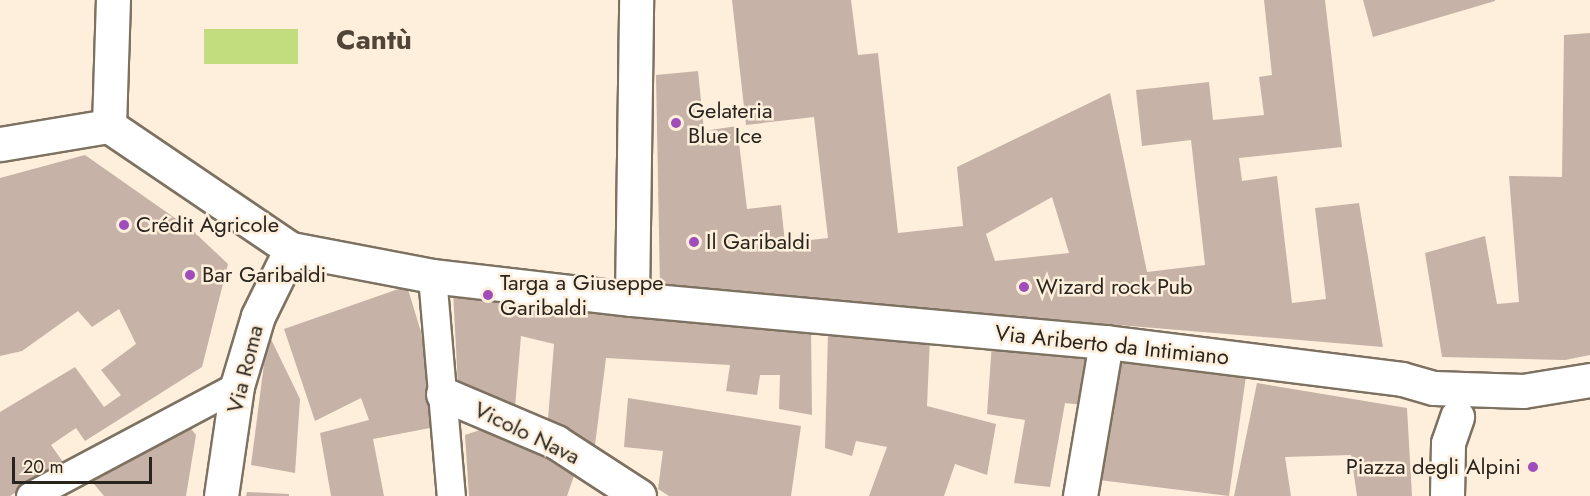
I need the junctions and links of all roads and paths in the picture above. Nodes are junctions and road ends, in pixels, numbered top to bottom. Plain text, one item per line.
1 (113, 0) edge
2 (636, 0) edge
3 (109, 126) junction
4 (0, 144) edge
5 (291, 249) junction
6 (432, 276) junction
7 (632, 299) junction
8 (1106, 342) junction
9 (1590, 380) edge
10 (237, 386) junction
11 (1553, 388) junction
12 (443, 394) junction
13 (1590, 401) edge
14 (1457, 417) dead end
15 (30, 496) edge
16 (221, 496) edge
17 (451, 496) edge
18 (639, 496) edge
19 (1080, 496) edge
20 (1447, 496) edge

1 - 3 street
2 - 7 street
3 - 4 street
3 - 5 street
5 - 6 street, Via Ariberto da Intimiano
5 - 10 street, Via Roma
6 - 7 street, Via Ariberto da Intimiano
6 - 12 street
7 - 8 street, Via Ariberto da Intimiano
8 - 11 street, Via Ariberto da Intimiano
8 - 19 street
9 - 11 street, Via Ariberto da Intimiano
10 - 15 street
10 - 16 street, Via Roma
11 - 13 street
12 - 17 street
12 - 18 street, Vicolo Nava
14 - 20 street

